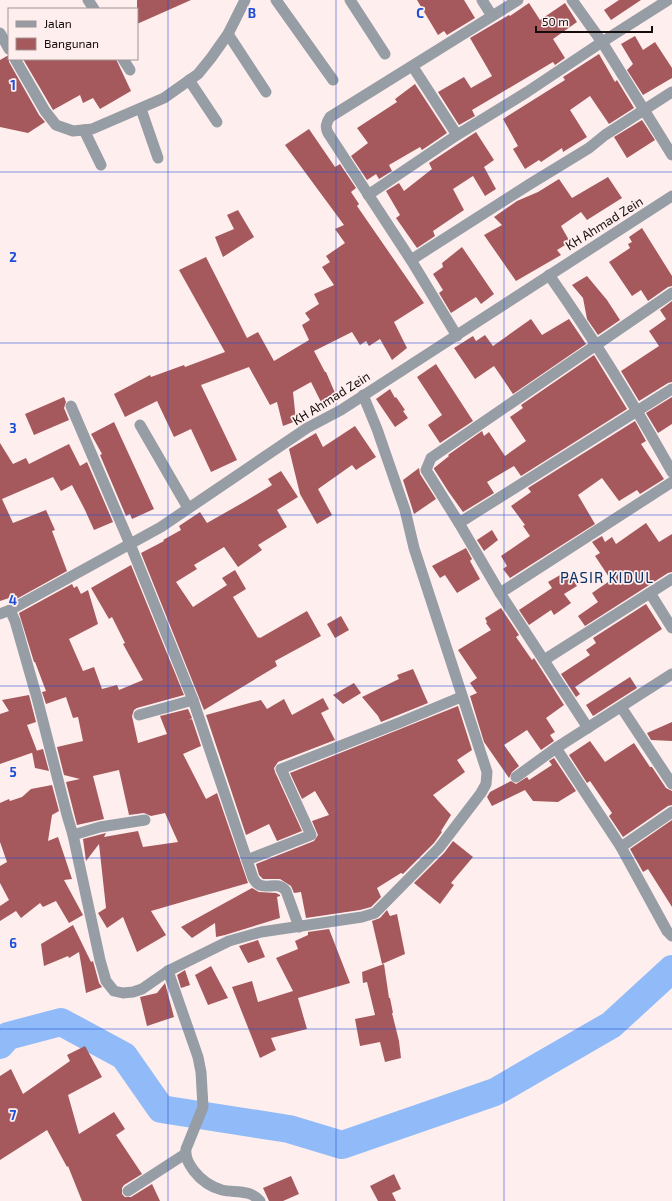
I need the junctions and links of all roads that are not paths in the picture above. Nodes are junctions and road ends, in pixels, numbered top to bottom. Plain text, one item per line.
1 (245, 0) edge
2 (276, 0) edge
3 (350, 0) edge
4 (482, 0) edge
5 (518, 0) edge
6 (572, 0) edge
7 (668, 0) edge
8 (492, 16) junction
9 (0, 33) edge
10 (228, 34) junction
11 (602, 42) junction
12 (8, 47) edge
13 (385, 54) dead end
14 (16, 60) edge
15 (124, 60) edge
16 (413, 67) junction
17 (130, 70) dead end
18 (189, 80) junction
19 (333, 80) dead end
20 (266, 92) dead end
21 (672, 92) edge
22 (141, 109) junction
23 (644, 109) junction
24 (217, 122) dead end
25 (84, 130) junction
26 (457, 135) junction
27 (672, 155) edge
28 (158, 158) dead end
29 (101, 164) dead end
30 (368, 195) junction
31 (672, 196) edge
32 (411, 260) junction
33 (549, 275) junction
34 (672, 293) edge
35 (457, 336) junction
36 (596, 344) junction
37 (672, 389) edge
38 (363, 395) junction
39 (70, 406) dead end
40 (637, 410) junction
41 (140, 425) dead end
42 (672, 472) edge
43 (672, 482) edge
44 (188, 508) junction
45 (459, 522) junction
46 (130, 544) junction
47 (672, 580) edge
48 (500, 593) junction
49 (650, 593) junction
50 (5, 612) edge
51 (672, 628) edge
52 (544, 660) junction
53 (672, 674) edge
54 (461, 697) junction
55 (193, 700) junction
56 (621, 707) junction
57 (139, 715) dead end
58 (588, 728) junction
59 (556, 748) junction
60 (516, 777) dead end
61 (672, 784) edge
62 (672, 812) edge
63 (145, 820) dead end
64 (73, 835) junction
65 (622, 847) junction
66 (247, 860) junction
67 (300, 927) junction
68 (672, 936) edge
69 (168, 970) junction
70 (186, 1154) junction
71 (128, 1191) dead end
72 (260, 1201) edge

1 - 10 street
2 - 19 street
3 - 13 street
4 - 8 street
5 - 8 street
6 - 11 street
7 - 11 street
8 - 16 street
9 - 12 street
10 - 18 street
10 - 20 street
11 - 23 street
11 - 26 street
14 - 25 street
15 - 17 street
16 - 26 street
16 - 30 street
18 - 22 street
18 - 24 street
21 - 23 street
22 - 25 street
22 - 28 street
23 - 27 street
23 - 32 street
25 - 29 street
26 - 30 street
30 - 32 street
31 - 33 street, KH Ahmad Zein
32 - 35 street
33 - 35 street, KH Ahmad Zein
33 - 36 street
34 - 36 street
35 - 38 street, KH Ahmad Zein
36 - 40 street
36 - 45 street
37 - 40 street
38 - 44 street, KH Ahmad Zein
38 - 54 street
39 - 46 street
40 - 42 street
40 - 45 street
41 - 44 street
43 - 48 street
44 - 46 street, KH Ahmad Zein
45 - 48 street
46 - 50 street, KH Ahmad Zein
46 - 55 street
47 - 49 street
48 - 52 street
49 - 51 street
49 - 52 street
50 - 64 street
52 - 58 street
53 - 56 street
54 - 66 street
54 - 67 street
55 - 57 street
55 - 66 street
56 - 58 street
56 - 61 street
58 - 59 street
59 - 60 street
59 - 65 street
62 - 65 street
63 - 64 street
64 - 69 street
65 - 68 street
66 - 67 street
67 - 69 street
69 - 70 street
70 - 71 street
70 - 72 street

